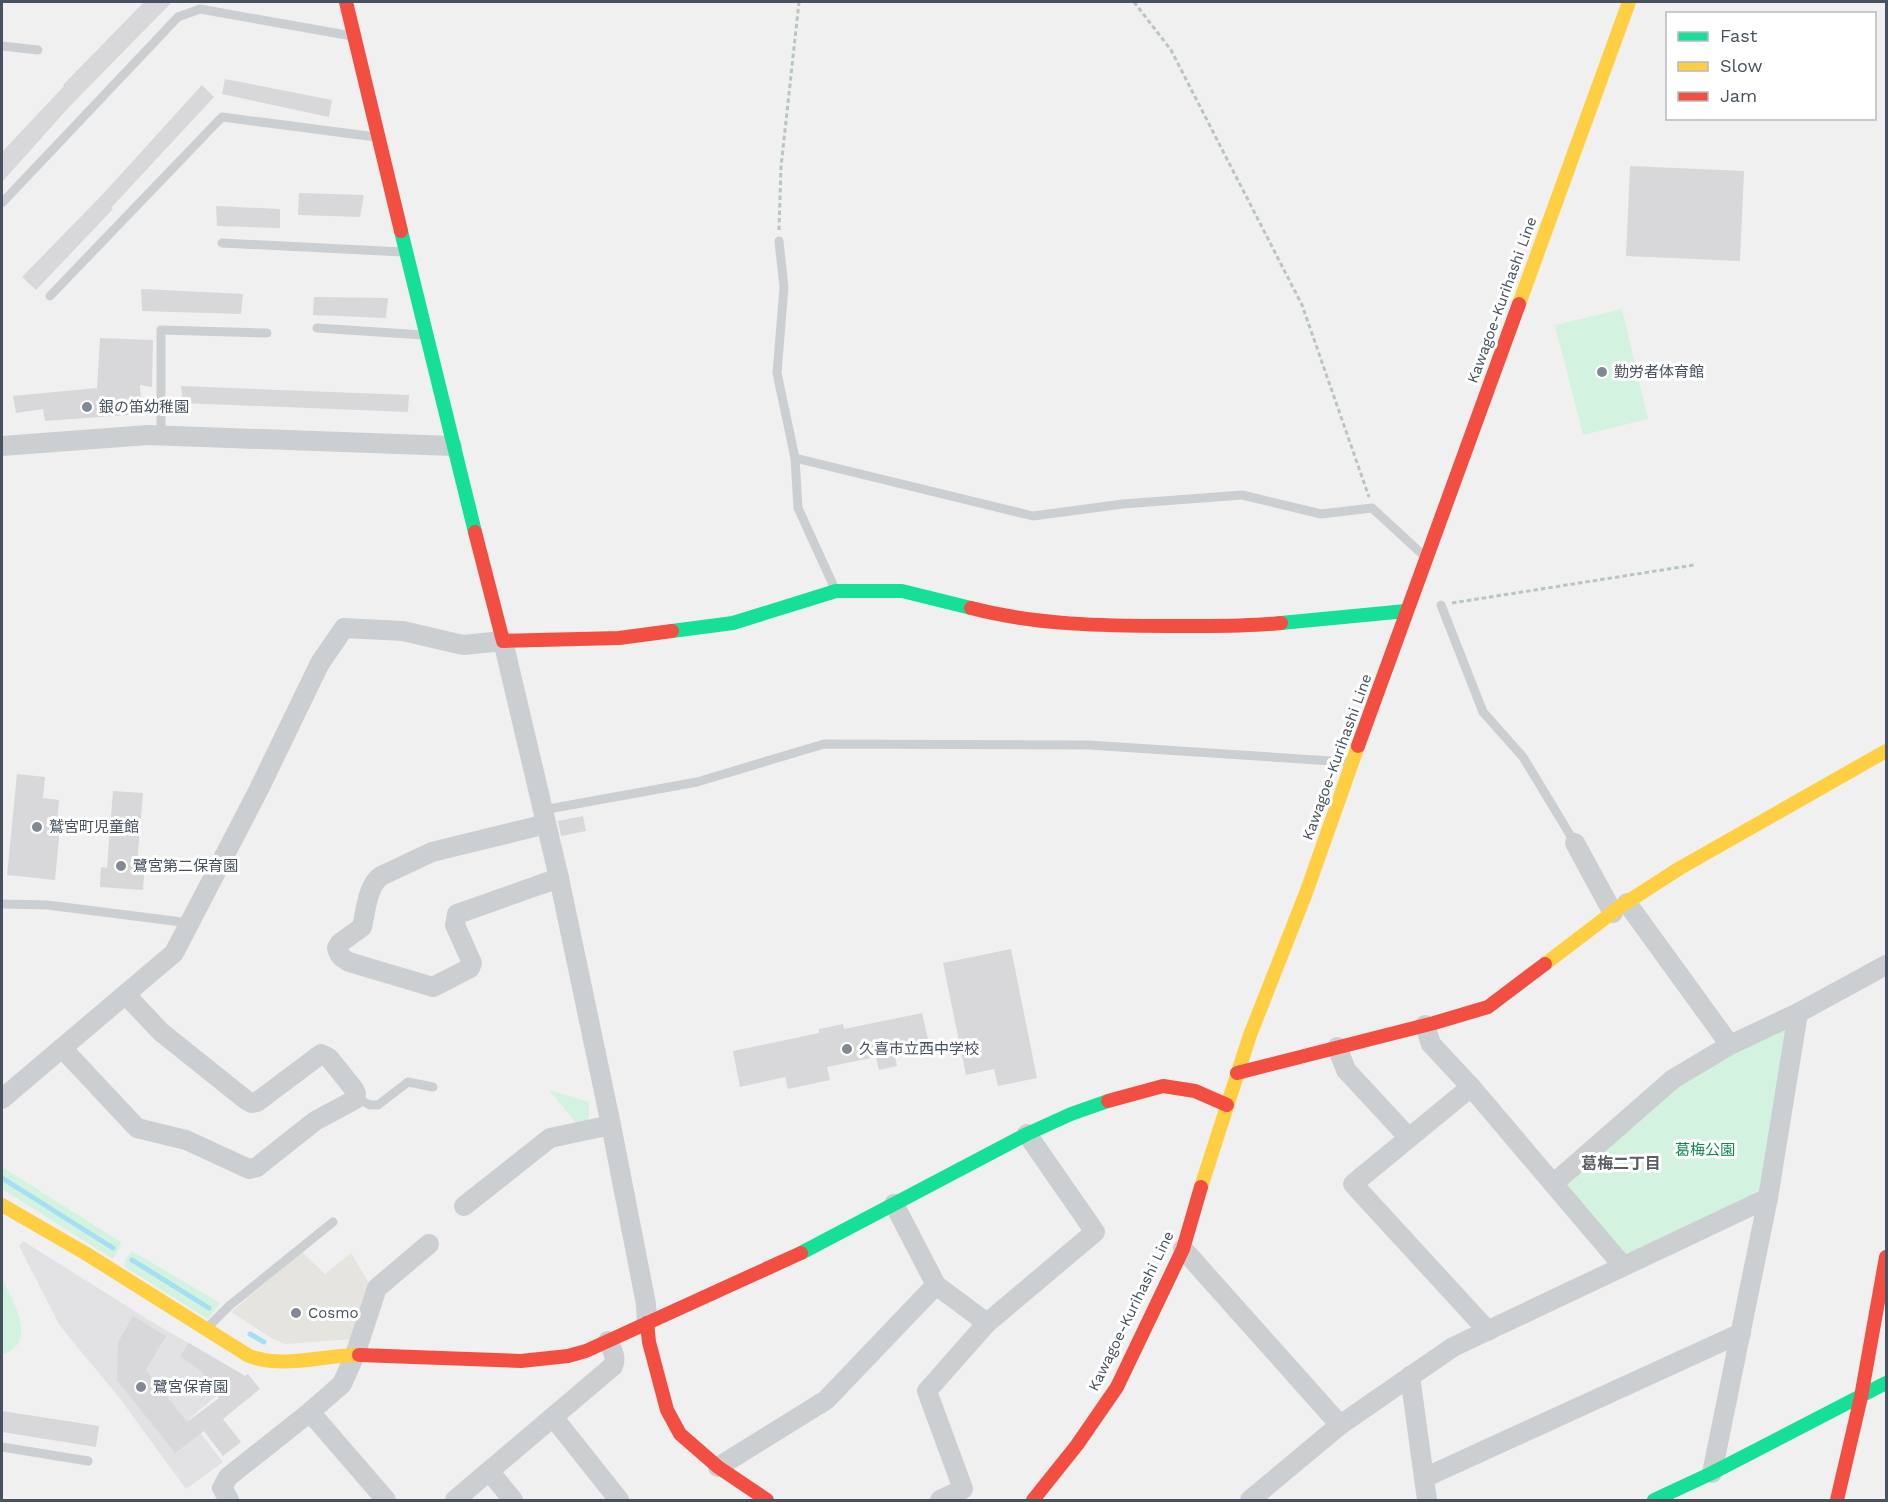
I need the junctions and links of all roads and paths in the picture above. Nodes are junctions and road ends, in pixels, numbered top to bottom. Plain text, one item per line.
1 (346, 2) edge
2 (799, 2) edge
3 (1134, 2) edge
4 (1629, 2) edge
5 (354, 37) junction
6 (2, 46) edge
7 (38, 50) dead end
8 (378, 137) junction
9 (2, 203) edge
10 (779, 241) joint
11 (222, 243) dead end
12 (406, 252) junction
13 (50, 296) dead end
14 (317, 328) dead end
15 (267, 333) dead end
16 (425, 335) junction
17 (161, 436) junction
18 (2, 446) edge
19 (452, 446) junction
20 (795, 458) junction
21 (1372, 508) junction
22 (1426, 557) junction
23 (1694, 565) dead end
24 (836, 591) junction
25 (1441, 605) joint
26 (1406, 611) junction
27 (503, 641) junction
28 (1887, 751) edge
29 (1352, 762) junction
30 (544, 817) junction
31 (1575, 843) joint
32 (559, 878) junction
33 (2, 904) edge
34 (1620, 908) junction
35 (190, 923) junction
36 (1887, 965) edge
37 (126, 995) junction
38 (1798, 1013) junction
39 (1425, 1025) junction
40 (1730, 1045) junction
41 (1337, 1047) junction
42 (63, 1048) junction
43 (1238, 1073) junction
44 (433, 1087) dead end
45 (1471, 1087) junction
46 (354, 1097) junction
47 (2, 1099) edge
48 (1227, 1105) junction
49 (611, 1125) junction
50 (1027, 1134) junction
51 (1409, 1138) junction
52 (1553, 1184) junction
53 (1768, 1198) junction
54 (2, 1204) edge
55 (894, 1204) junction
56 (464, 1206) dead end
57 (333, 1222) dead end
58 (429, 1244) dead end
59 (1183, 1249) junction
60 (1887, 1257) edge
61 (1623, 1266) junction
62 (936, 1285) junction
63 (646, 1323) junction
64 (987, 1323) junction
65 (206, 1329) junction
66 (1488, 1331) junction
67 (1741, 1333) junction
68 (608, 1341) junction
69 (355, 1355) junction
70 (1410, 1376) junction
71 (1887, 1383) edge
72 (1861, 1397) junction
73 (310, 1412) junction
74 (553, 1417) junction
75 (1340, 1425) junction
76 (2, 1447) edge
77 (88, 1461) dead end
78 (718, 1467) junction
79 (490, 1472) junction
80 (1712, 1473) junction
81 (1424, 1478) junction
82 (1842, 1498) edge
83 (229, 1500) edge
84 (386, 1500) edge
85 (455, 1500) edge
86 (513, 1500) edge
87 (619, 1500) edge
88 (762, 1500) edge
89 (940, 1500) edge
90 (1033, 1500) edge
91 (1250, 1500) edge
92 (1427, 1500) edge
93 (1654, 1500) edge

1 - 5 street
2 - 10 path
3 - 21 path
4 - 22 street, Kawagoe-Kurihashi Line
5 - 8 street
5 - 9 lane
6 - 7 lane
8 - 12 street
8 - 13 lane
10 - 20 lane
11 - 12 lane
12 - 16 street
14 - 16 lane
15 - 17 lane
16 - 19 street
17 - 18 street
17 - 19 street
19 - 27 street
20 - 21 lane
20 - 24 lane
21 - 22 lane
22 - 26 street, Kawagoe-Kurihashi Line
23 - 25 path
24 - 26 street
24 - 27 street
25 - 31 lane
26 - 29 street, Kawagoe-Kurihashi Line
27 - 30 street
27 - 35 street
28 - 34 street
29 - 30 lane
29 - 43 street, Kawagoe-Kurihashi Line
30 - 32 street
30 - 32 street
31 - 34 street
32 - 49 street
33 - 35 lane
34 - 39 street
34 - 40 street
35 - 37 street
36 - 38 street
37 - 42 street
37 - 46 street
38 - 40 street
38 - 53 street
39 - 41 street
39 - 45 street
40 - 52 street
41 - 43 street
41 - 51 street
42 - 46 street
42 - 47 street
43 - 48 street, Kawagoe-Kurihashi Line
44 - 46 lane
45 - 51 street
45 - 52 street
48 - 50 street
48 - 59 street, Kawagoe-Kurihashi Line
49 - 56 street
49 - 63 street
50 - 55 street
50 - 64 street
51 - 66 street
52 - 61 street
53 - 61 street
53 - 67 street
54 - 65 street
55 - 62 street
55 - 63 street
57 - 65 lane
58 - 69 street
59 - 75 street
59 - 90 street, Kawagoe-Kurihashi Line
60 - 72 street
61 - 66 street
62 - 64 street
62 - 78 street
63 - 68 street
63 - 78 street
64 - 89 street
65 - 69 street
66 - 70 street
67 - 80 street
67 - 81 street
68 - 69 street
68 - 74 street
69 - 73 street
70 - 75 street
70 - 81 street
71 - 72 street
72 - 80 street
72 - 82 street
73 - 83 street
73 - 84 street
74 - 79 street
74 - 87 street
75 - 91 street
76 - 77 lane
78 - 88 street
79 - 85 street
79 - 86 street
80 - 93 street
81 - 92 street

